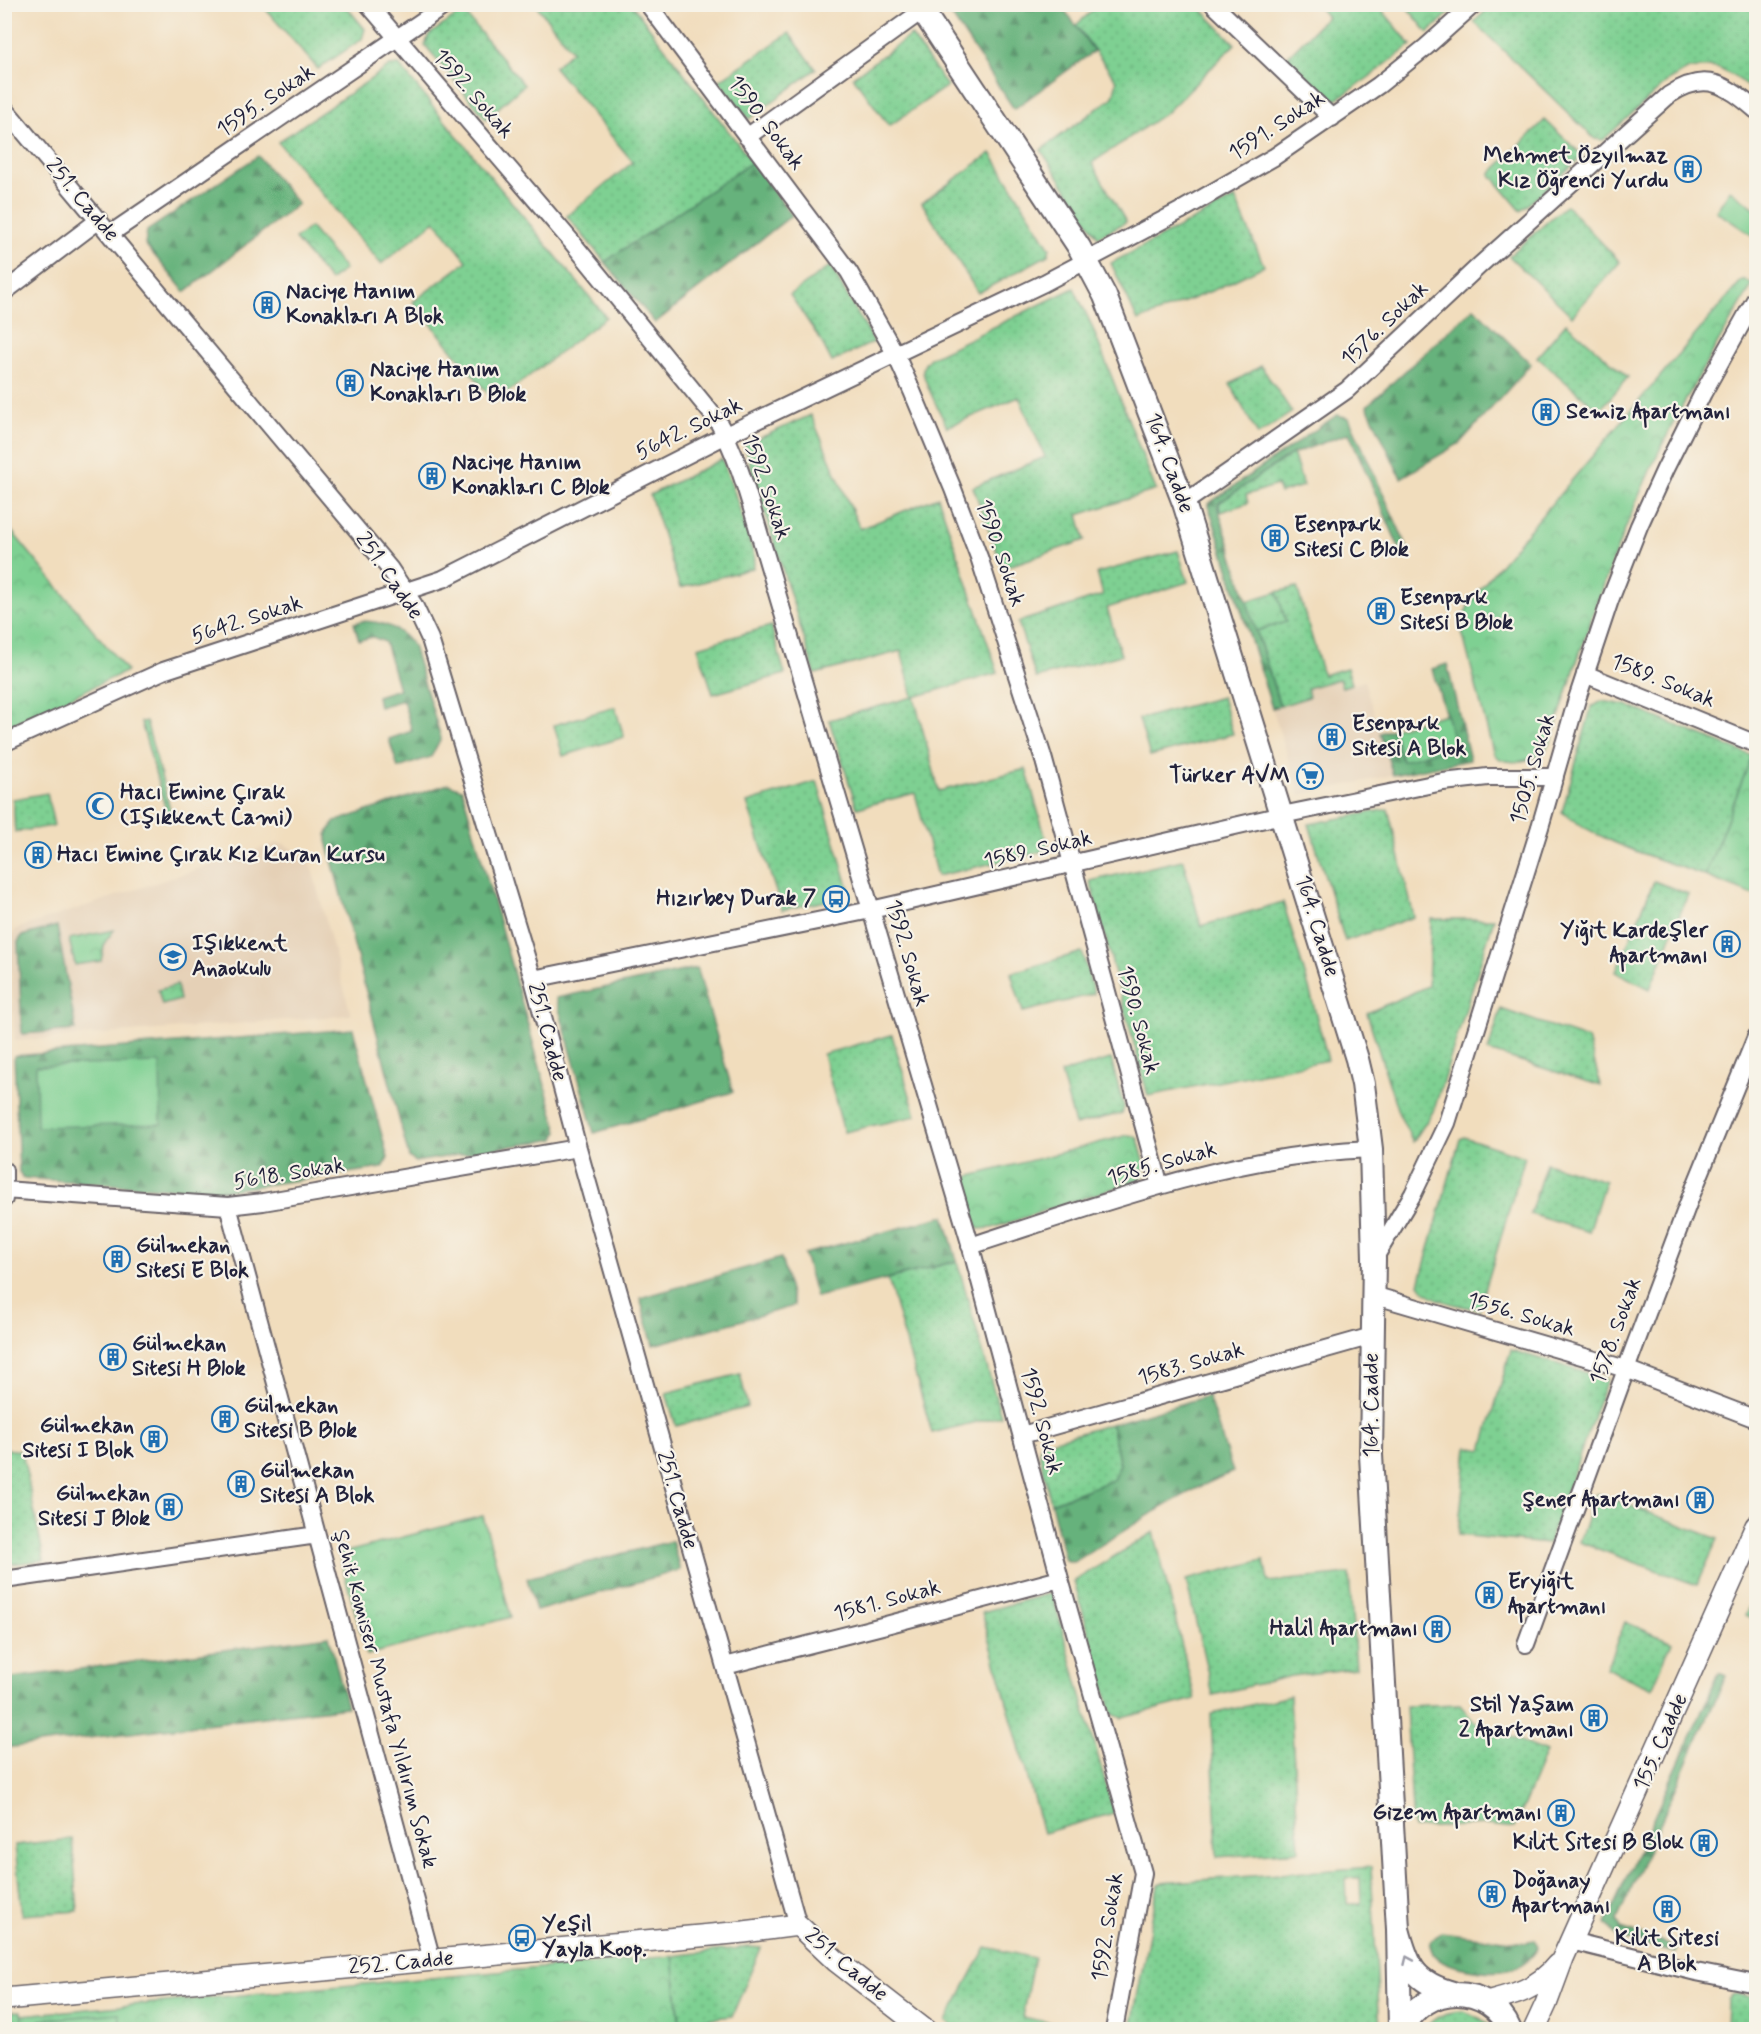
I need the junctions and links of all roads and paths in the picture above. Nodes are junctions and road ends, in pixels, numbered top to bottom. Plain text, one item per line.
1 (368, 4) edge
2 (447, 4) edge
3 (648, 4) edge
4 (1213, 4) edge
5 (1474, 4) edge
6 (924, 6) edge
7 (396, 39) junction
8 (4, 108) edge
9 (1756, 110) edge
10 (1332, 118) junction
11 (747, 137) junction
12 (99, 220) junction
13 (111, 234) junction
14 (1087, 260) junction
15 (4, 292) edge
16 (1756, 298) edge
17 (895, 353) junction
18 (726, 435) junction
19 (1184, 503) junction
20 (406, 592) junction
21 (1585, 674) junction
22 (4, 743) edge
23 (1756, 744) edge
24 (1555, 777) junction
25 (1282, 815) junction
26 (1072, 865) junction
27 (871, 910) junction
28 (533, 979) junction
29 (1756, 1037) edge
30 (578, 1148) junction
31 (1371, 1149) junction
32 (4, 1170) edge
33 (1160, 1186) junction
34 (5, 1190) edge
35 (4, 1199) edge
36 (228, 1206) junction
37 (970, 1246) junction
38 (1374, 1259) junction
39 (1373, 1295) junction
40 (1372, 1336) junction
41 (1626, 1369) junction
42 (1756, 1419) edge
43 (1022, 1435) junction
44 (1756, 1526) edge
45 (317, 1535) junction
46 (1060, 1579) junction
47 (4, 1580) edge
48 (1527, 1644) dead end
49 (725, 1666) junction
50 (798, 1925) junction
51 (1398, 1929) junction
52 (1567, 1949) junction
53 (432, 1960) junction
54 (1756, 1984) edge
55 (1453, 1993) junction
56 (4, 1999) edge
57 (1486, 2002) junction
58 (925, 2030) edge
59 (1114, 2030) edge
60 (1402, 2030) edge
61 (1510, 2030) edge
62 (1534, 2030) edge

1 - 7 street, 1592. Sokak
2 - 7 street, 1595. Sokak
3 - 11 street, 1590. Sokak
4 - 10 street
5 - 10 street, 1591. Sokak
6 - 11 street
6 - 14 main road, 164. Cadde
7 - 13 street, 1595. Sokak
7 - 18 street, 1592. Sokak
8 - 12 street, 251. Cadde
9 - 19 street, 1576. Sokak
10 - 14 street, 1591. Sokak
11 - 17 street, 1590. Sokak
12 - 13 street, 251. Cadde
12 - 15 street
13 - 20 street, 251. Cadde
14 - 17 street, 5642. Sokak
14 - 19 main road, 164. Cadde
16 - 21 street, 1505. Sokak
17 - 18 street, 5642. Sokak
17 - 26 street, 1590. Sokak
18 - 20 street, 5642. Sokak
18 - 27 street, 1592. Sokak
19 - 25 main road, 164. Cadde
20 - 22 street, 5642. Sokak
20 - 28 street, 251. Cadde
21 - 23 street, 1589. Sokak
21 - 24 street, 1505. Sokak
24 - 25 street, 1589. Sokak
24 - 38 street, 1505. Sokak
25 - 26 street, 1589. Sokak
25 - 31 main road, 164. Cadde
26 - 27 street, 1589. Sokak
26 - 33 street, 1590. Sokak
27 - 28 street, 1589. Sokak
27 - 37 street, 1592. Sokak
28 - 30 street, 251. Cadde
29 - 41 street, 1578. Sokak
30 - 36 street, 5618. Sokak
30 - 49 street, 251. Cadde
31 - 33 street, 1585. Sokak
31 - 38 main road, 164. Cadde
32 - 34 street
33 - 37 street, 1585. Sokak
34 - 35 street
34 - 36 street, 5618. Sokak
36 - 45 street, Şehit Komiser Mustafa Yıldırım Sokak
37 - 43 street, 1592. Sokak
38 - 39 main road, 164. Cadde
39 - 40 main road, 164. Cadde
39 - 41 street, 1556. Sokak
40 - 43 street, 1583. Sokak
40 - 51 main road, 164. Cadde
41 - 42 street, 1556. Sokak
41 - 48 street, 1578. Sokak
43 - 46 street, 1592. Sokak
44 - 52 street, 155. Cadde
45 - 47 street
45 - 53 street, Şehit Komiser Mustafa Yıldırım Sokak
46 - 49 street, 1581. Sokak
46 - 59 street, 1592. Sokak
49 - 50 street, 251. Cadde
50 - 53 street, 252. Cadde
50 - 58 street, 251. Cadde
55 -> 51 main road, 164. Cadde
51 - 60 main road, 164. Cadde
52 - 54 street
52 - 57 street, 155. Cadde
52 - 62 street, 155. Cadde
53 - 56 street, 252. Cadde
55 - 57 main road, 164. Cadde
55 - 60 main road
57 - 61 main road

